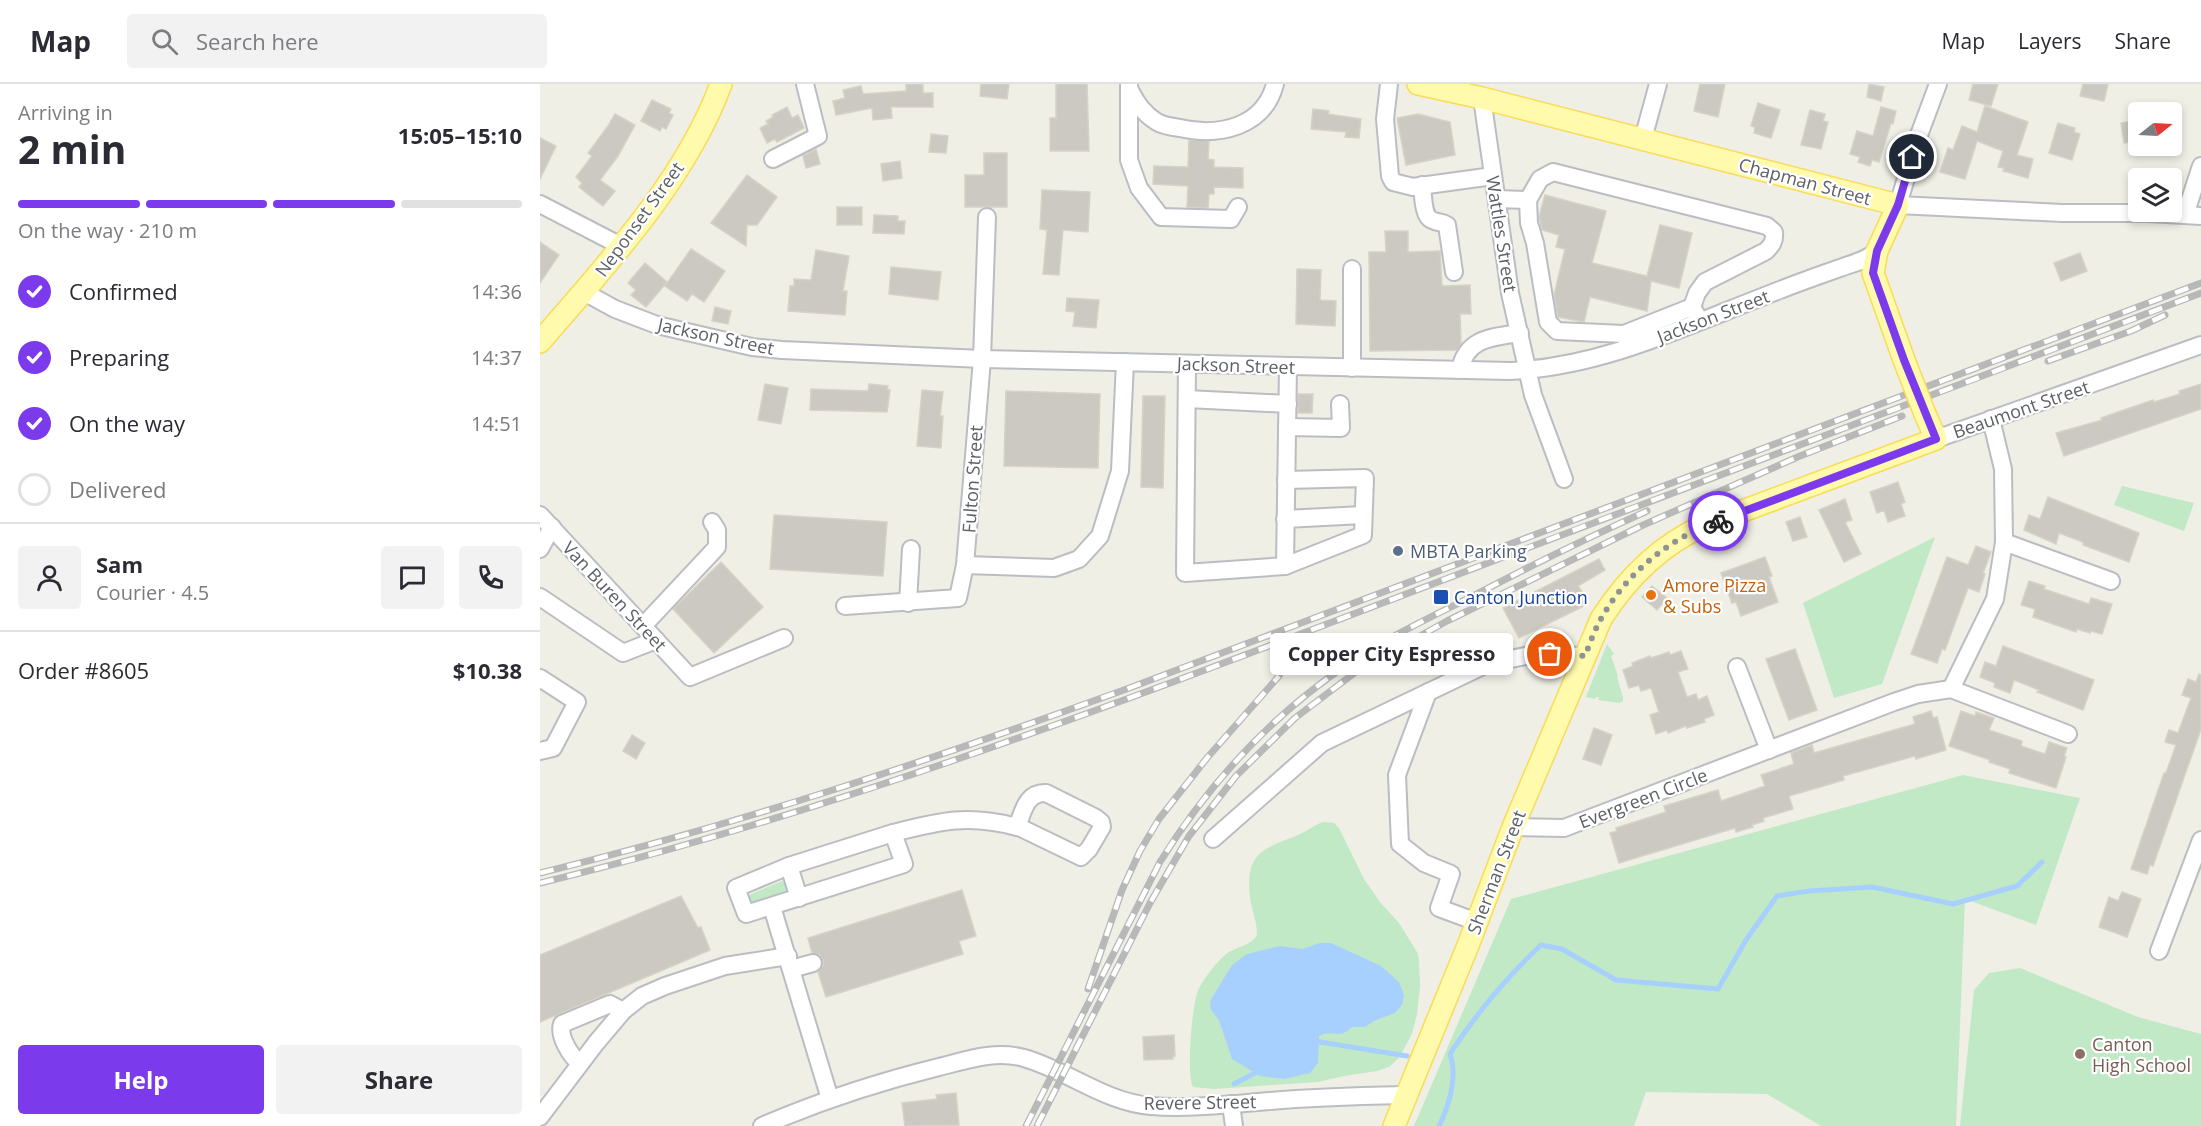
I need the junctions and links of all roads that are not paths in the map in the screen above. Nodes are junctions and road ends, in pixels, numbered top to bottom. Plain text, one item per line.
1 (721, 84) edge
2 (805, 84) edge
3 (1275, 84) edge
4 (1389, 84) edge
5 (1418, 84) edge
6 (1658, 84) edge
7 (1938, 84) edge
8 (1129, 85) edge
9 (1482, 98) junction
10 (1643, 139) junction
11 (773, 159) dead end
12 (2201, 166) edge
13 (1493, 176) junction
14 (1422, 185) junction
15 (1497, 199) junction
16 (1528, 200) junction
17 (540, 204) edge
18 (1898, 205) junction
19 (1238, 207) dead end
20 (2193, 215) edge
21 (987, 217) dead end
22 (621, 246) junction
23 (1877, 251) junction
24 (1352, 269) dead end
25 (1454, 272) dead end
26 (584, 292) junction
27 (1696, 314) junction
28 (1520, 333) junction
29 (1627, 340) junction
30 (540, 342) edge
31 (2201, 345) edge
32 (982, 359) junction
33 (1125, 362) junction
34 (1187, 364) junction
35 (1288, 367) junction
36 (1352, 368) junction
37 (1460, 370) junction
38 (1528, 370) junction
39 (1187, 399) junction
40 (1288, 404) junction
41 (1340, 404) dead end
42 (1991, 419) junction
43 (1287, 427) junction
44 (1936, 439) junction
45 (1564, 479) dead end
46 (1286, 480) junction
47 (540, 515) edge
48 (1363, 515) junction
49 (1286, 519) junction
50 (712, 522) dead end
51 (552, 527) junction
52 (2004, 542) junction
53 (540, 549) edge
54 (911, 549) dead end
55 (965, 565) junction
56 (1285, 566) junction
57 (2111, 581) dead end
58 (540, 597) edge
59 (908, 603) junction
60 (845, 606) dead end
61 (1601, 619) joint
62 (643, 626) junction
63 (784, 638) dead end
64 (656, 640) junction
65 (1585, 656) junction
66 (1737, 667) dead end
67 (540, 679) edge
68 (1951, 689) junction
69 (1428, 692) junction
70 (2068, 734) dead end
71 (1769, 750) junction
72 (540, 751) edge
73 (1017, 827) junction
74 (1513, 827) junction
75 (893, 833) junction
76 (1213, 839) dead end
77 (2201, 840) edge
78 (789, 866) junction
79 (799, 898) junction
80 (772, 907) junction
81 (1477, 922) junction
82 (2159, 951) dead end
83 (790, 963) junction
84 (813, 963) dead end
85 (623, 1011) junction
86 (580, 1063) junction
87 (1406, 1095) junction
88 (830, 1099) junction
89 (1231, 1104) junction
90 (540, 1117) edge
91 (762, 1126) edge
92 (1234, 1126) edge
93 (1394, 1126) edge

1 - 22 main road, Neponset Street
2 - 11 street
3 - 8 street
4 - 14 street
5 - 9 main road, Chapman Street
6 - 10 street
7 - 18 street
8 - 19 street
9 - 10 main road, Chapman Street
9 - 13 street, Wattles Street
10 - 18 main road, Chapman Street
12 - 20 street
13 - 14 street
13 - 15 street, Wattles Street
14 - 25 street
15 - 16 street
15 - 28 street, Wattles Street
16 - 27 street
16 - 29 street
17 - 22 street
18 - 20 street, Chapman Street
18 - 23 main road
21 - 32 street, Fulton Street
22 - 26 main road, Neponset Street
23 - 27 street, Jackson Street
23 - 44 main road, bridge
24 - 36 street
26 - 30 main road, Neponset Street
26 - 32 street, Jackson Street
27 - 29 street, Jackson Street
28 - 37 street
28 - 38 street, Wattles Street
29 - 38 street, Jackson Street
31 - 42 street, Beaumont Street
32 - 33 street, Jackson Street
32 - 55 street, Fulton Street
33 - 34 street, Jackson Street
33 - 55 street
34 - 35 street, Jackson Street
34 - 39 street
35 - 36 street, Jackson Street
35 - 40 street
36 - 37 street, Jackson Street
37 - 38 street, Jackson Street
38 - 45 street, Wattles Street
39 - 40 street
39 - 56 street
40 - 43 street
41 - 43 street
42 - 44 street, Beaumont Street
42 - 52 street
43 - 46 street
44 - 61 main road, Beaumont Street
46 - 48 street
46 - 49 street
47 - 51 street, Van Buren Street
48 - 49 street
48 - 56 street
49 - 56 street
50 - 62 street
51 - 53 street
51 - 62 street, Van Buren Street
52 - 57 street
52 - 68 street
54 - 59 street
55 - 59 street, Fulton Street
58 - 64 street
59 - 60 street
61 - 65 main road, Sherman Street
62 - 64 street, Van Buren Street
63 - 64 street, Van Buren Street
65 - 69 street
65 - 74 main road, Sherman Street
66 - 71 street
67 - 72 street
68 - 70 street, Evergreen Circle
68 - 71 street, Evergreen Circle
69 - 76 street
69 - 81 street
71 - 74 street, Evergreen Circle
73 - 73 street
73 - 75 street
74 - 81 main road, Sherman Street
75 - 78 street
75 - 79 street
77 - 82 street
78 - 79 street
78 - 80 street
79 - 80 street
80 - 83 street
81 - 87 main road, Sherman Street
83 - 84 street
83 - 85 street
83 - 88 street
85 - 86 street
85 - 86 street
86 - 90 street
87 - 89 street, Revere Street
87 - 93 main road, Sherman Street
88 - 89 street, Revere Street
88 - 91 street, Revere Street
89 - 92 street

